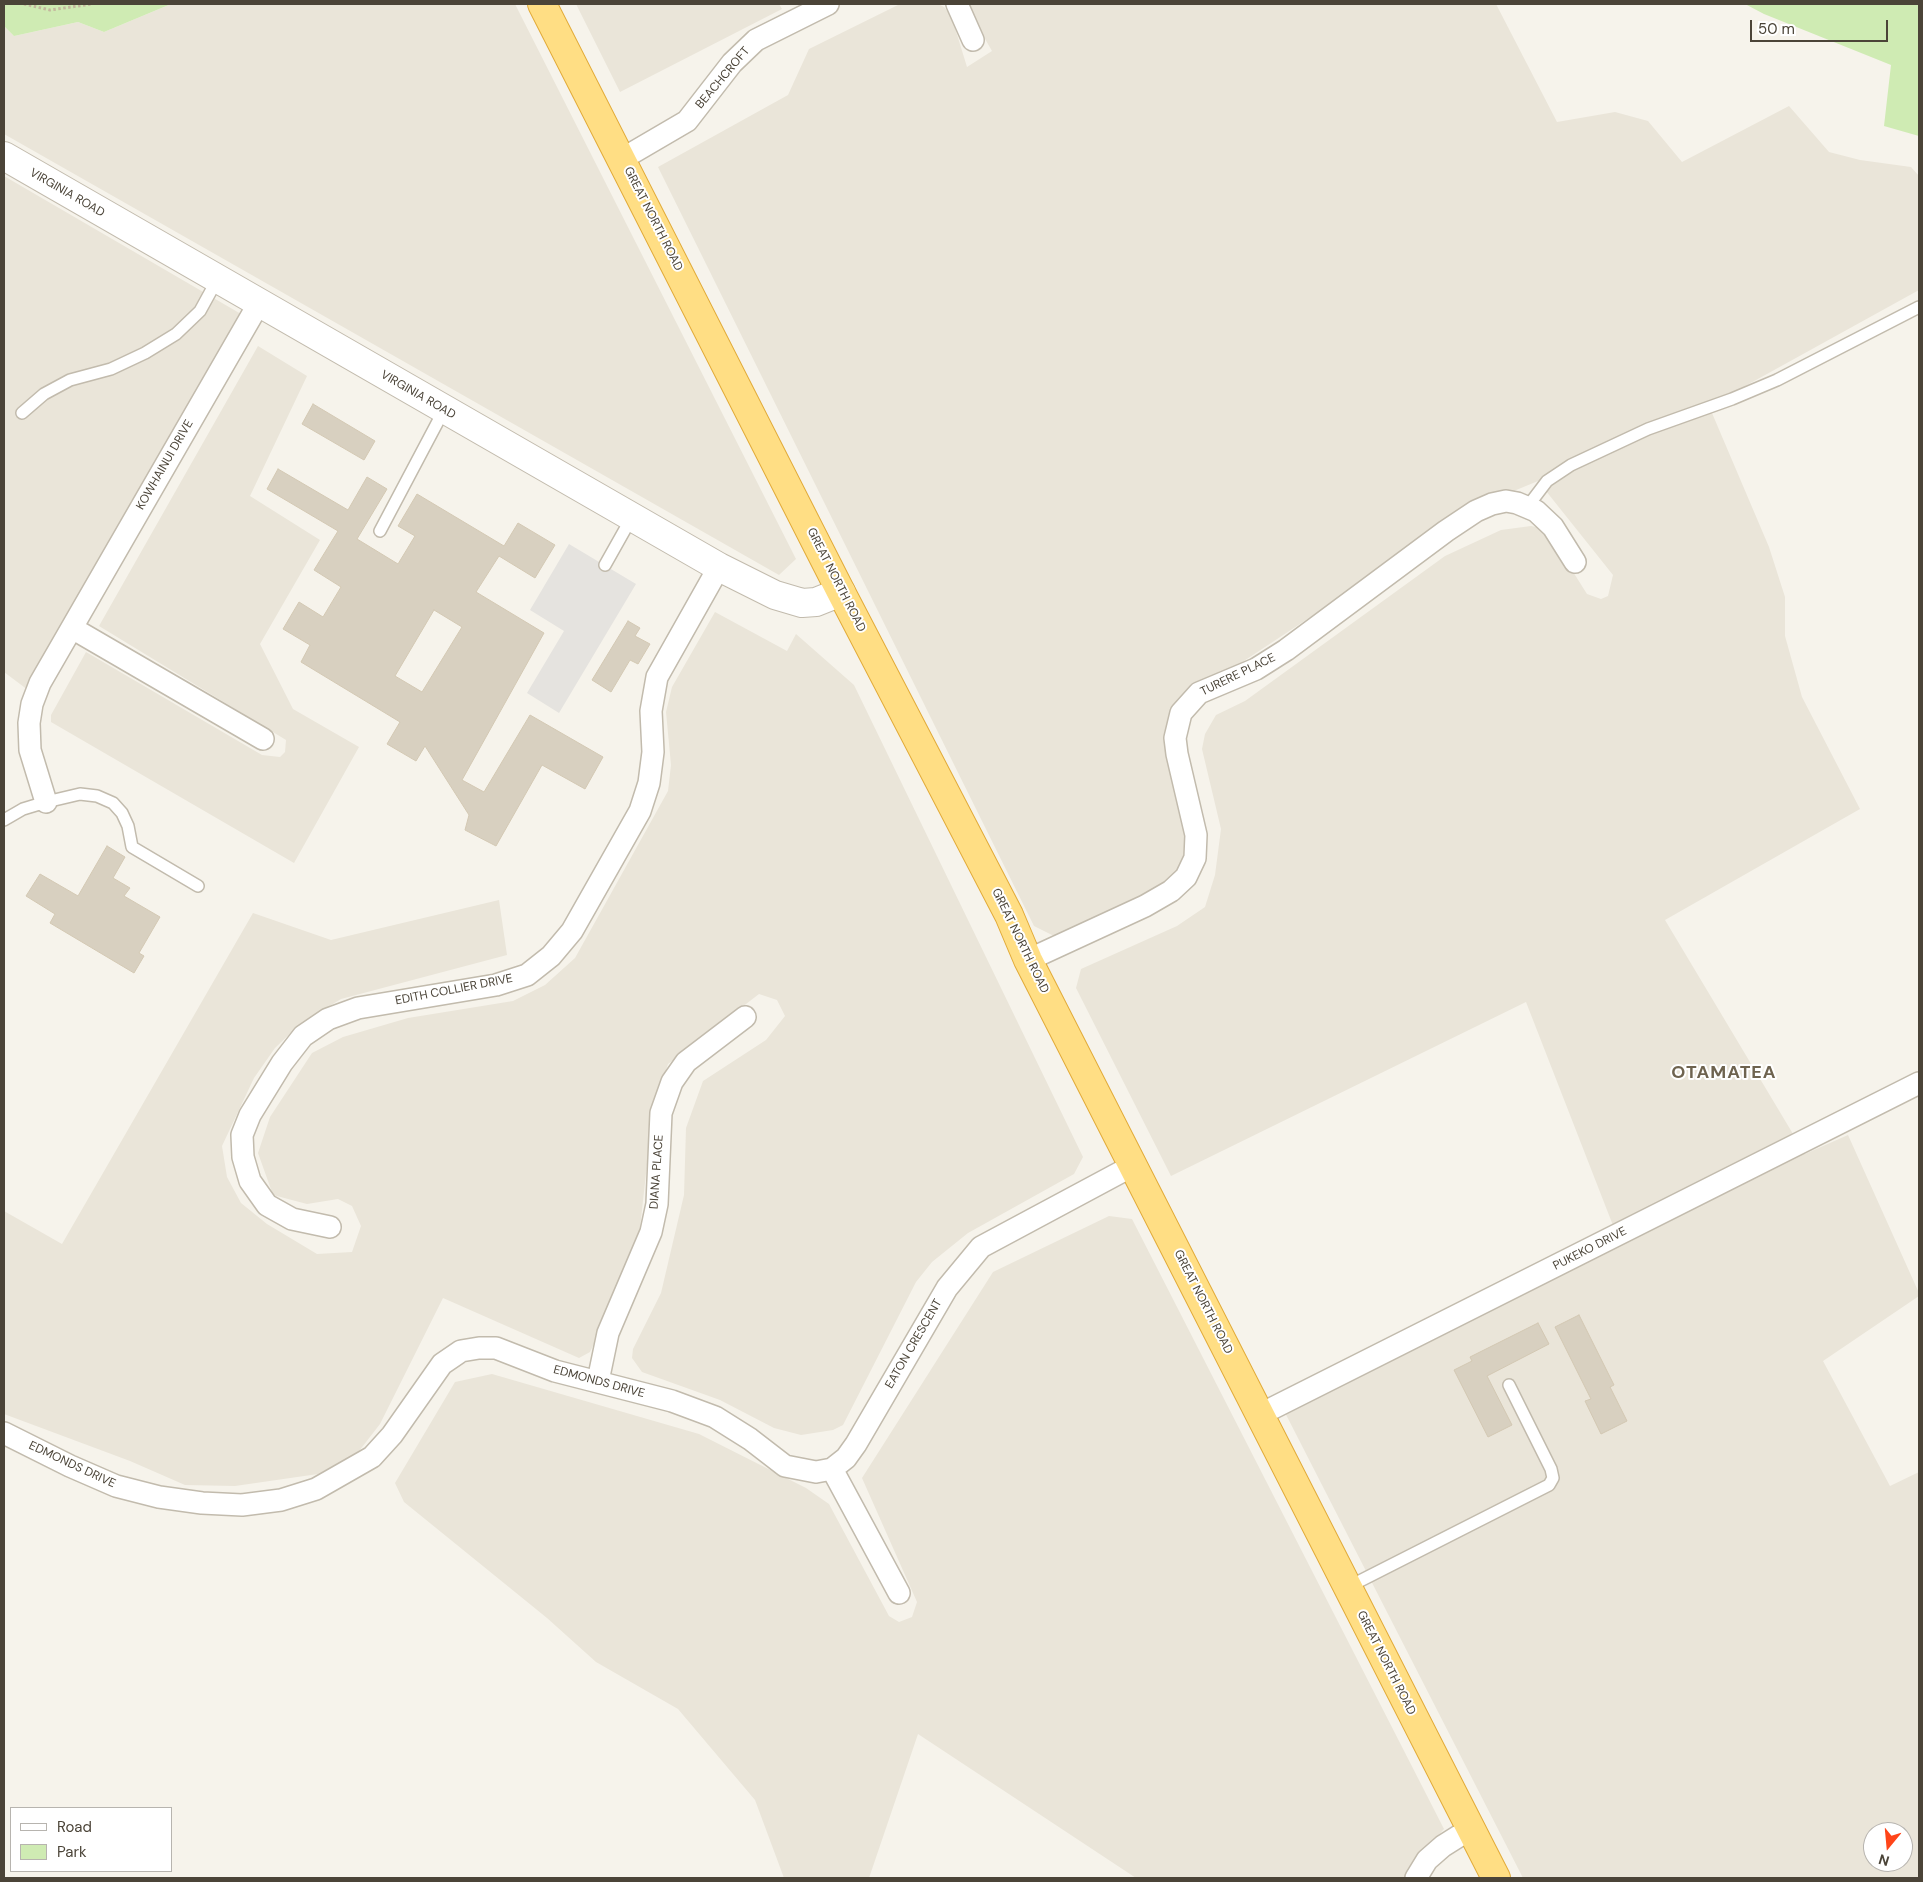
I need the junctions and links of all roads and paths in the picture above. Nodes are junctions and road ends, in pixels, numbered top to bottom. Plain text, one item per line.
1 (24, 4) edge
2 (92, 4) edge
3 (542, 4) edge
4 (828, 4) edge
5 (957, 4) edge
6 (973, 40) dead end
7 (4, 156) edge
8 (622, 159) junction
9 (217, 280) junction
10 (258, 303) junction
11 (1919, 307) edge
12 (444, 410) junction
13 (22, 413) dead end
14 (1528, 506) junction
15 (632, 517) junction
16 (380, 531) dead end
17 (1575, 562) dead end
18 (605, 565) dead end
19 (719, 567) junction
20 (841, 592) junction
21 (72, 628) junction
22 (263, 739) dead end
23 (46, 802) junction
24 (4, 820) edge
25 (198, 886) dead end
26 (1028, 960) junction
27 (745, 1018) dead end
28 (1919, 1083) edge
29 (1134, 1165) junction
30 (330, 1227) dead end
31 (598, 1381) junction
32 (1510, 1385) dead end
33 (1261, 1414) junction
34 (4, 1433) edge
35 (832, 1469) junction
36 (1348, 1587) junction
37 (899, 1593) dead end
38 (1470, 1829) junction
39 (1416, 1878) edge
40 (1496, 1878) edge

1 - 2 path
3 - 8 highway, GREAT NORTH ROAD
4 - 8 street, BEACHCROFT
5 - 6 street
7 - 9 street, VIRGINIA ROAD
8 - 20 highway, GREAT NORTH ROAD
9 - 10 street, VIRGINIA ROAD
9 - 13 lane
10 - 12 street, VIRGINIA ROAD
10 - 21 street, KOWHAINUI DRIVE
11 - 14 lane
12 - 15 street, VIRGINIA ROAD
12 - 16 lane
14 - 17 street
14 - 26 street, TURERE PLACE
15 - 18 lane
15 - 19 street, VIRGINIA ROAD
19 - 20 street, VIRGINIA ROAD
19 - 30 street, EDITH COLLIER DRIVE
20 - 26 highway, GREAT NORTH ROAD
21 - 22 street
21 - 23 street, KOWHAINUI DRIVE
23 - 24 lane
23 - 25 lane
26 - 29 highway, GREAT NORTH ROAD
27 - 31 street, DIANA PLACE
28 - 33 street, PUKEKO DRIVE
29 - 33 highway, GREAT NORTH ROAD
29 - 35 street, EATON CRESCENT
31 - 34 street, EDMONDS DRIVE
31 - 35 street, EDMONDS DRIVE
32 - 36 lane
33 - 36 highway, GREAT NORTH ROAD
35 - 37 street
36 - 38 highway, GREAT NORTH ROAD
38 - 39 street
38 - 40 highway, GREAT NORTH ROAD

